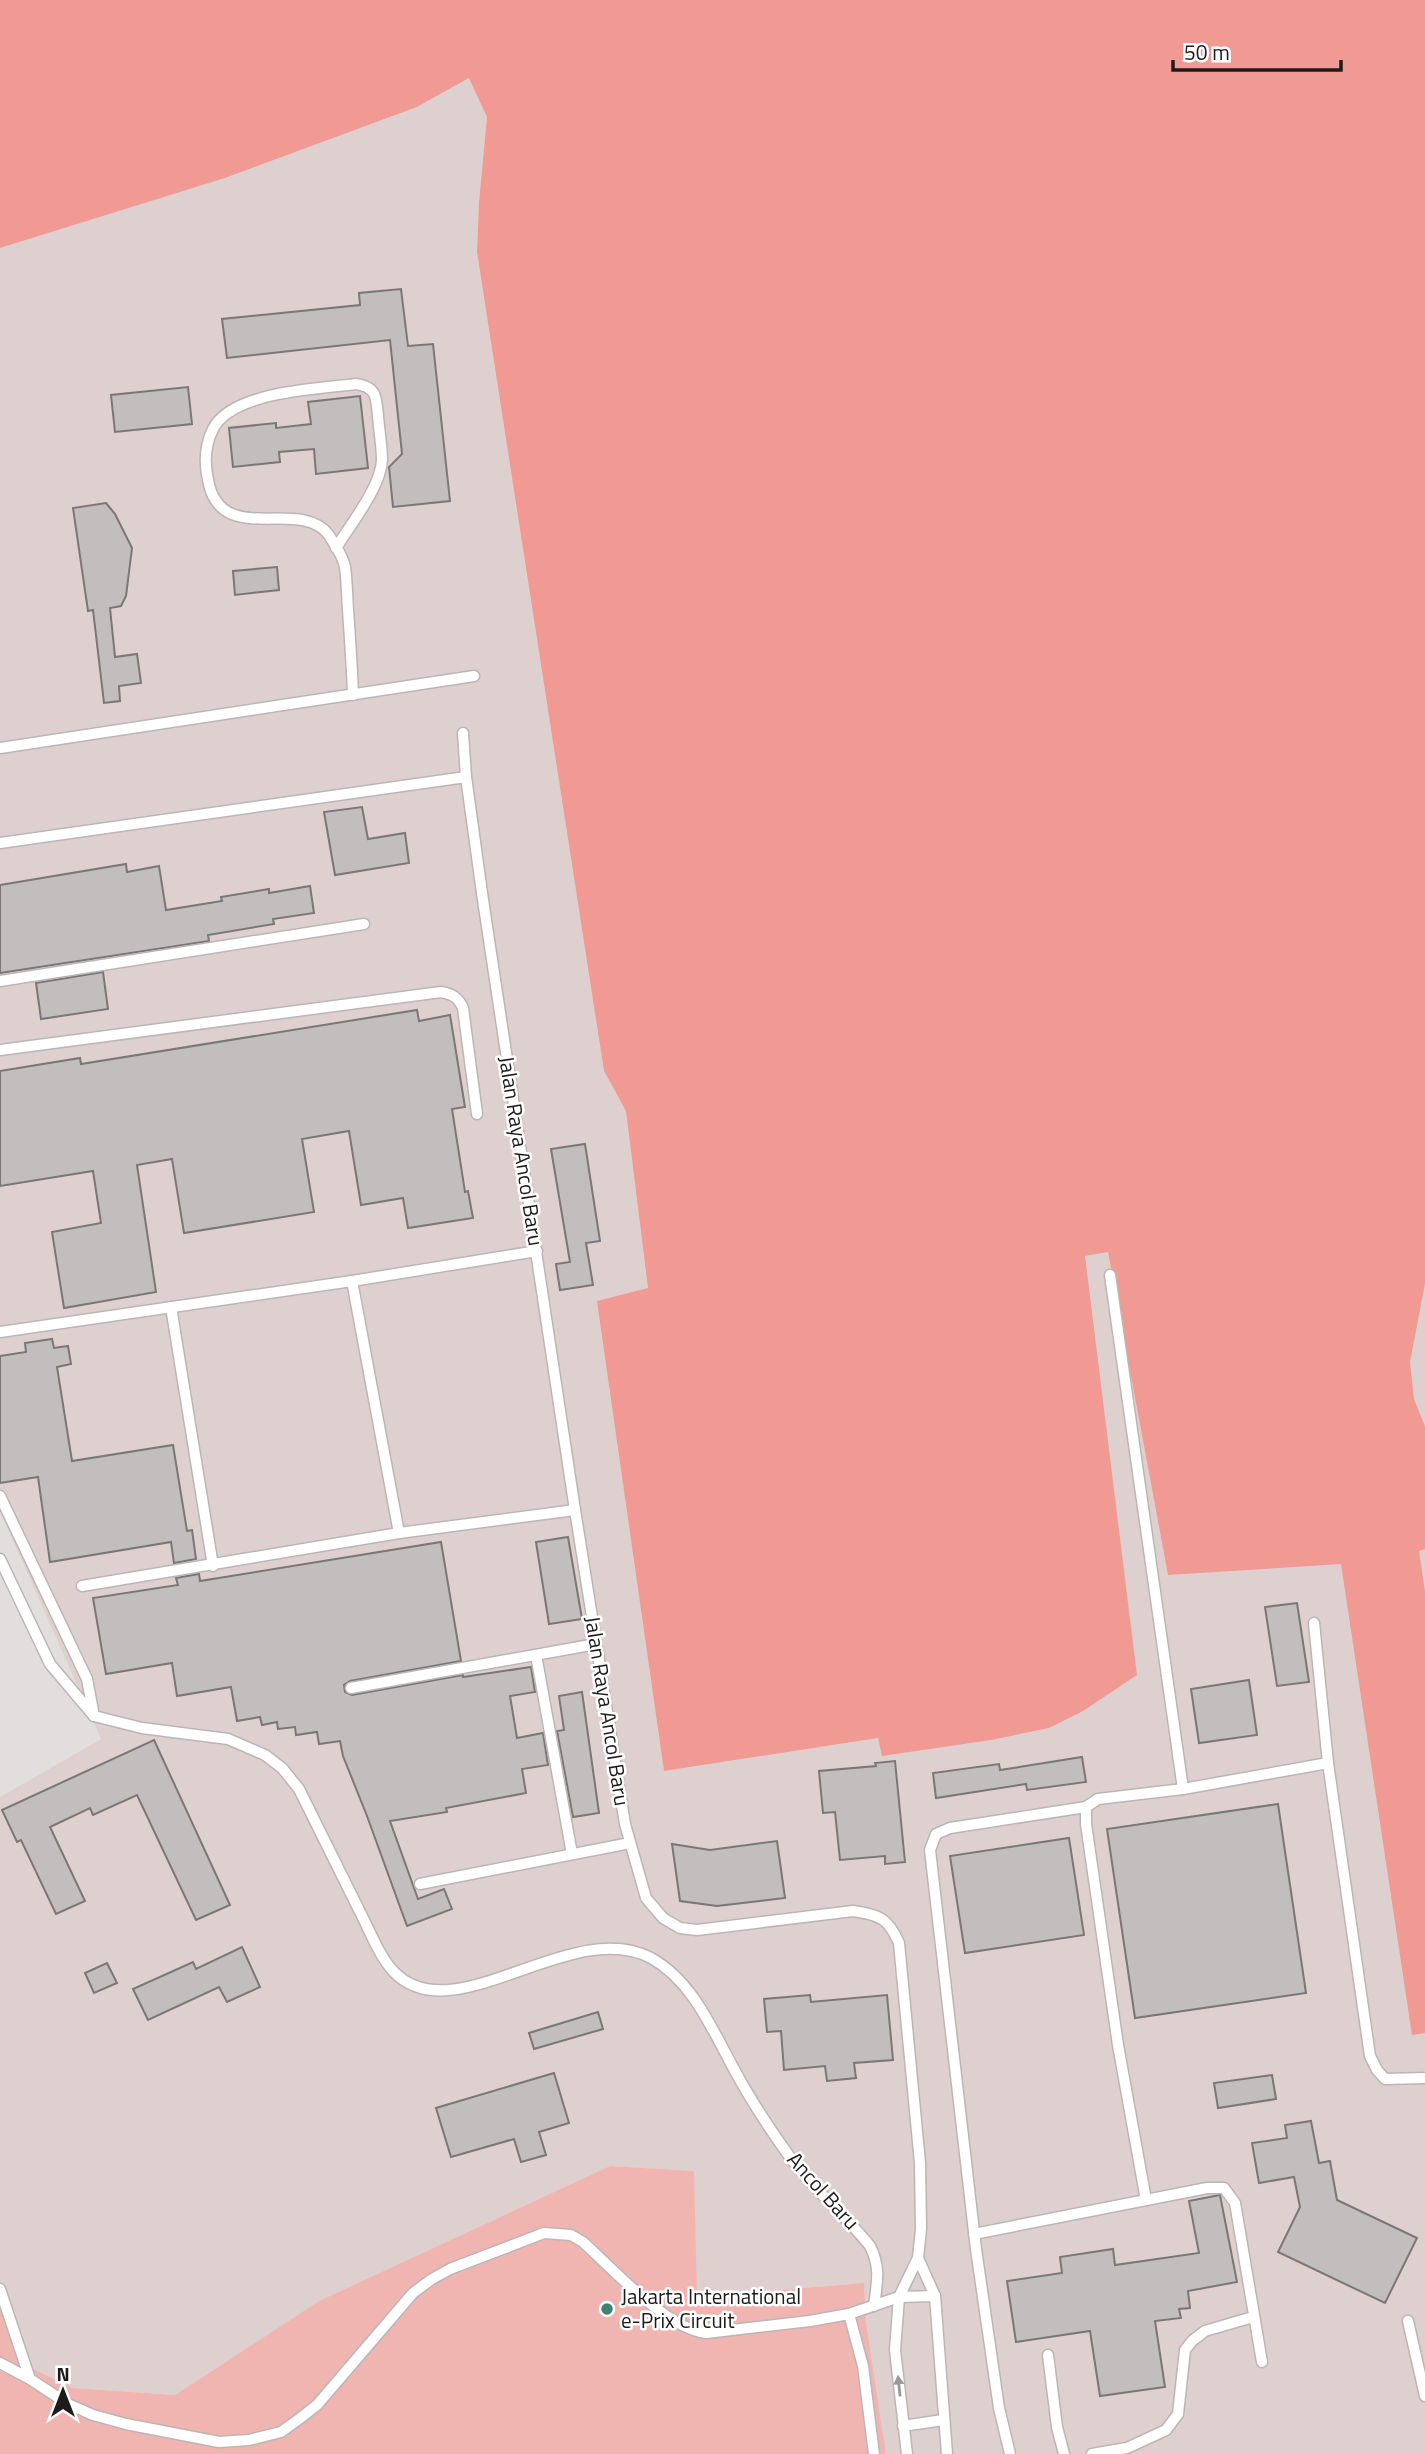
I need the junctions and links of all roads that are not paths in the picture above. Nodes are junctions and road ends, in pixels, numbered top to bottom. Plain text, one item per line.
1 (336, 548) junction
2 (474, 676) dead end
3 (354, 695) junction
4 (463, 733) dead end
5 (0, 748) edge
6 (466, 777) junction
7 (0, 844) edge
8 (364, 924) dead end
9 (0, 981) edge
10 (0, 1050) edge
11 (477, 1114) dead end
12 (537, 1251) junction
13 (1110, 1275) dead end
14 (352, 1281) junction
15 (172, 1307) junction
16 (0, 1332) edge
17 (0, 1496) edge
18 (575, 1510) junction
19 (399, 1533) junction
20 (0, 1559) edge
21 (213, 1566) junction
22 (82, 1586) dead end
23 (1314, 1623) dead end
24 (596, 1644) junction
25 (536, 1656) junction
26 (351, 1688) dead end
27 (94, 1716) junction
28 (1328, 1763) junction
29 (1183, 1789) junction
30 (1086, 1807) junction
31 (630, 1843) junction
32 (572, 1854) junction
33 (420, 1884) dead end
34 (1425, 2078) edge
35 (1146, 2200) junction
36 (974, 2234) junction
37 (919, 2258) junction
38 (0, 2289) edge
39 (935, 2296) junction
40 (899, 2297) junction
41 (874, 2306) junction
42 (849, 2314) junction
43 (1254, 2317) junction
44 (1408, 2321) dead end
45 (1048, 2355) dead end
46 (1262, 2362) dead end
47 (0, 2363) edge
48 (30, 2379) junction
49 (1425, 2396) edge
50 (943, 2420) junction
51 (903, 2426) junction
52 (874, 2454) edge
53 (907, 2454) edge
54 (947, 2454) edge
55 (1010, 2454) edge
56 (1064, 2454) edge
57 (1092, 2454) edge

1 - 1 lane
1 - 3 lane
2 - 3 lane
3 - 5 lane
4 - 6 lane, Jalan Raya Ancol Baru
6 - 7 lane
6 - 12 lane, Jalan Raya Ancol Baru
8 - 9 lane
10 - 11 lane
12 - 14 lane
12 - 18 lane, Jalan Raya Ancol Baru
13 - 29 lane
14 - 15 lane
14 - 19 lane
15 - 16 lane
15 - 21 lane
17 - 27 lane
18 - 19 lane
18 - 24 lane, Jalan Raya Ancol Baru
19 - 21 lane
20 - 27 lane
21 - 22 lane
23 - 28 lane
24 - 25 lane
24 - 31 lane, Jalan Raya Ancol Baru
25 - 26 lane
25 - 32 lane
27 - 41 lane, Ancol Baru
28 - 29 lane
28 - 34 lane
29 - 30 lane
30 - 35 lane
30 - 36 lane
31 - 32 lane
31 - 37 lane, Jalan Raya Ancol Baru
32 - 33 lane
35 - 36 lane
35 - 43 lane
36 - 55 lane
37 - 39 lane, Jalan Raya Ancol Baru
37 - 40 lane
38 - 48 lane
39 - 40 lane
39 - 50 lane, Jalan Raya Ancol Baru
40 - 41 lane
51 -> 40 lane
41 - 42 lane
42 - 48 lane
42 - 52 lane
43 - 46 lane
43 - 57 lane
44 - 49 lane
45 - 56 lane
47 - 48 lane
50 - 51 lane
50 - 54 lane, Jalan Raya Ancol Baru
51 - 53 lane

